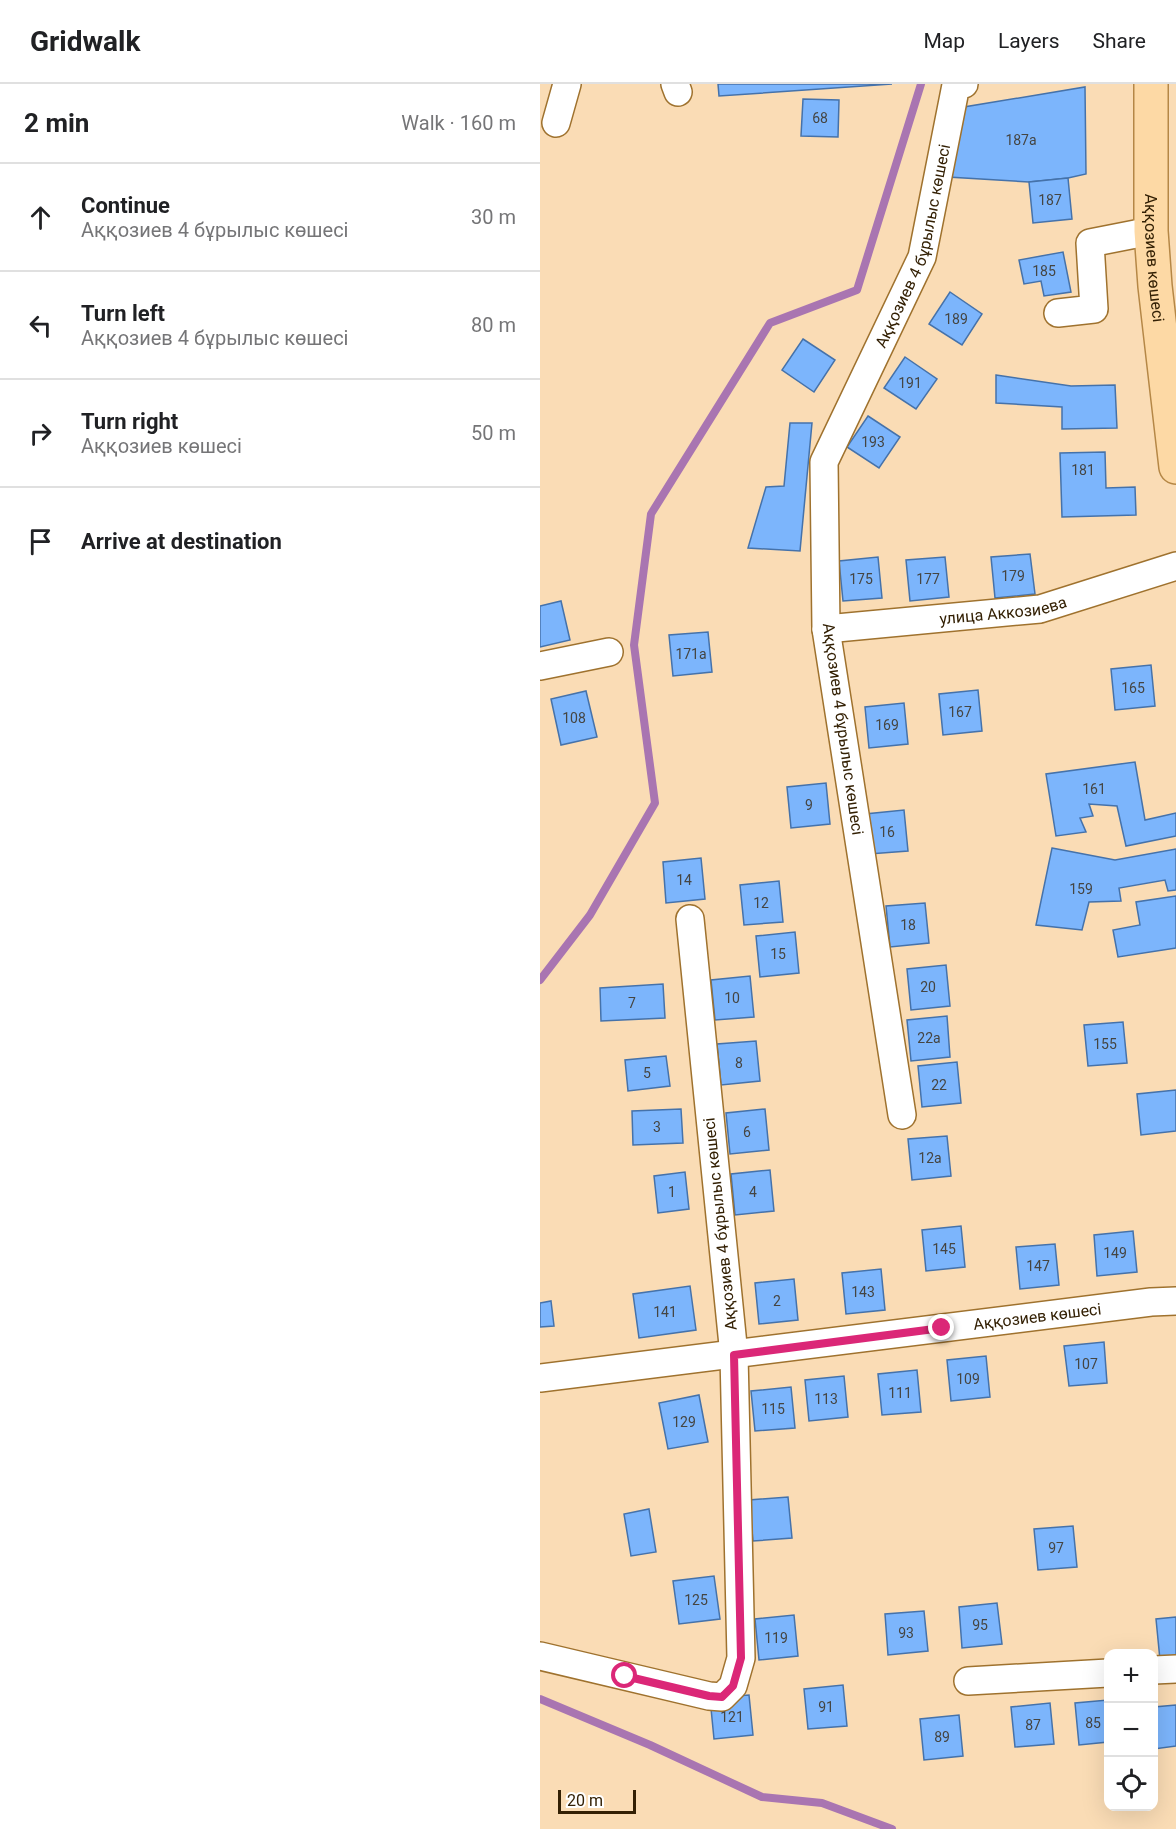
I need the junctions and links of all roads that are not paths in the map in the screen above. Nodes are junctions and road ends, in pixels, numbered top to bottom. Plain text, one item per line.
1 (567, 84) edge
2 (964, 84) edge
3 (1151, 84) edge
4 (556, 123) dead end
5 (1151, 231) junction
6 (1058, 313) dead end
7 (1176, 467) edge
8 (1176, 566) edge
9 (826, 629) junction
10 (609, 652) dead end
11 (540, 666) edge
12 (690, 919) dead end
13 (902, 1115) dead end
14 (1176, 1301) edge
15 (734, 1355) junction
16 (540, 1378) edge
17 (540, 1656) edge
18 (1176, 1669) edge
19 (1158, 1670) edge
20 (1104, 1673) edge
21 (968, 1682) dead end

1 - 4 street
2 - 9 street, Аққозиев 4 бұрылыс көшесі
3 - 5 main road, Аққозиев көшесі
5 - 6 street
5 - 7 main road, Аққозиев көшесі
8 - 9 street, улица Аккозиева
9 - 13 street, Аққозиев 4 бұрылыс көшесі
10 - 11 street
12 - 15 street, Аққозиев 4 бұрылыс көшесі
14 - 15 street, Аққозиев көшесі
15 - 16 street, Аққозиев көшесі
15 - 17 street, Аққозиев 4 бұрылыс көшесі
18 - 19 street
20 - 21 street

